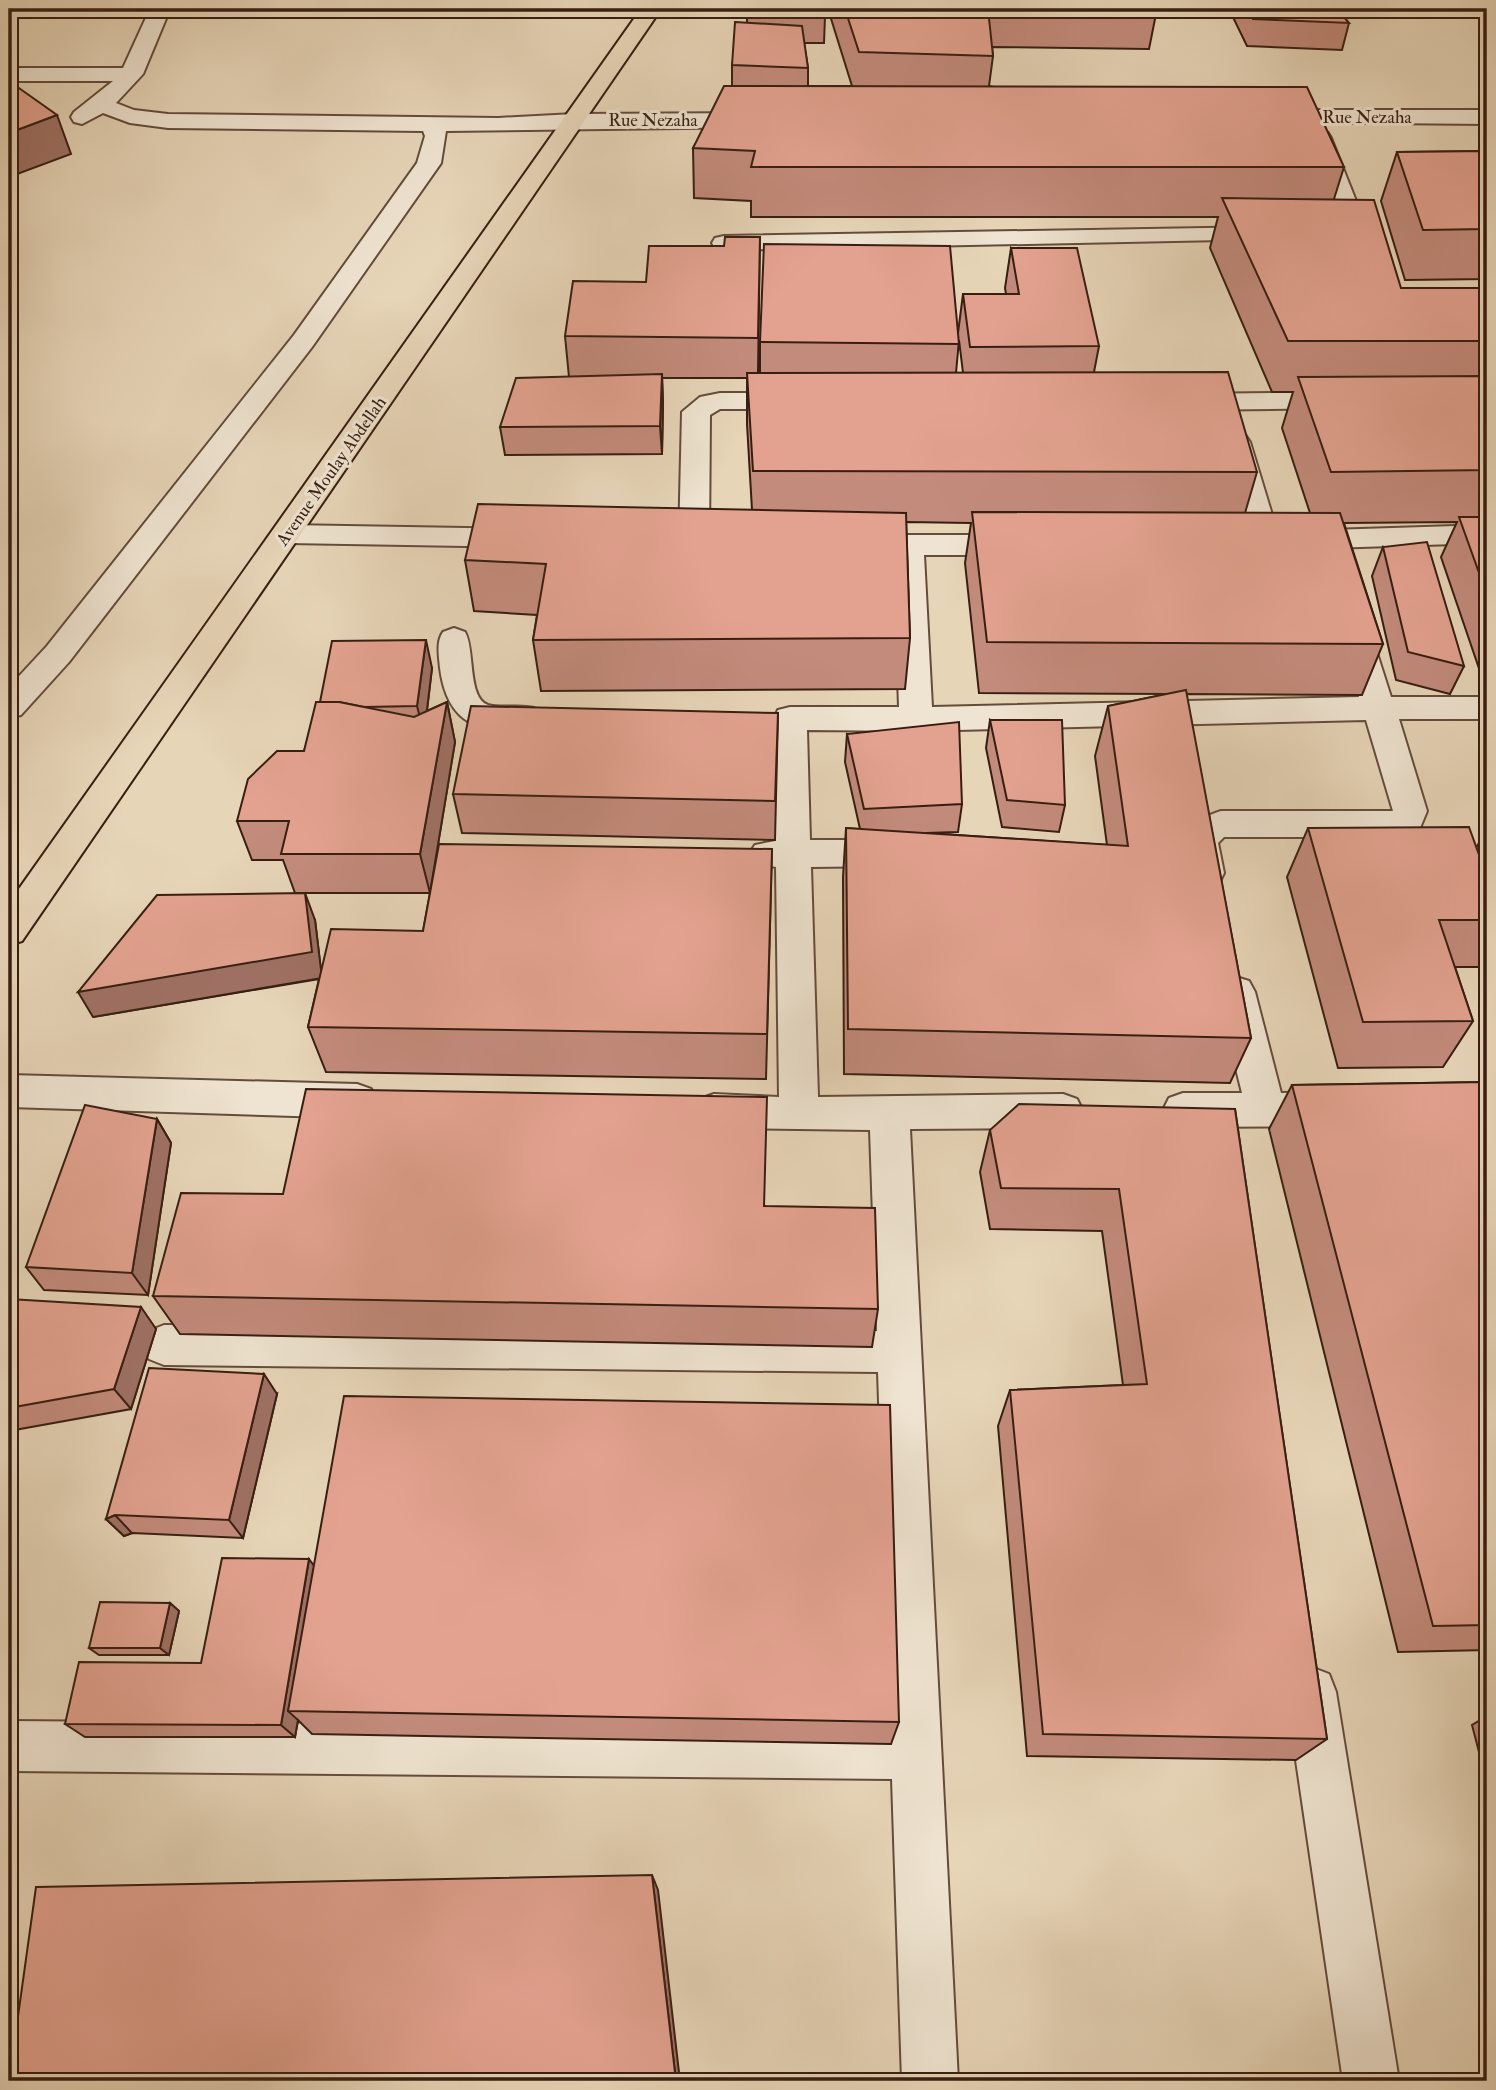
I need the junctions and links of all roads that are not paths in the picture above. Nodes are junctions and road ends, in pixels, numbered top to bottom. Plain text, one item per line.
1 (13, 9) edge
2 (160, 9) edge
3 (651, 9) edge
4 (9, 14) edge
5 (132, 74) junction
6 (9, 75) edge
7 (102, 105) junction
8 (1241, 117) edge
9 (1311, 117) junction
10 (1487, 117) edge
11 (79, 119) dead end
12 (782, 120) edge
13 (574, 121) junction
14 (433, 124) junction
15 (724, 243) edge
16 (1362, 400) edge
17 (818, 401) edge
18 (1154, 401) edge
19 (1224, 402) junction
20 (287, 534) junction
21 (1487, 534) edge
22 (545, 539) edge
23 (694, 542) edge
24 (1046, 544) edge
25 (828, 545) edge
26 (909, 546) junction
27 (1345, 604) edge
28 (454, 639) dead end
29 (9, 707) edge
30 (1380, 708) junction
31 (1487, 708) edge
32 (548, 716) edge
33 (916, 719) junction
34 (793, 853) junction
35 (928, 853) edge
36 (738, 854) edge
37 (1213, 902) edge
38 (9, 931) edge
39 (1230, 967) edge
40 (9, 1091) edge
41 (397, 1102) edge
42 (1363, 1108) edge
43 (674, 1110) edge
44 (1096, 1110) edge
45 (1151, 1110) edge
46 (889, 1112) junction
47 (799, 1114) junction
48 (1237, 1123) junction
49 (164, 1345) edge
50 (900, 1352) junction
51 (1305, 1657) edge
52 (9, 1746) edge
53 (915, 1754) junction
54 (930, 2081) edge
55 (1371, 2081) edge

1 - 4 street
2 - 5 street
3 - 13 main road, Avenue Moulay Abdellah
5 - 6 street
5 - 7 street
7 - 11 street
7 - 14 street, Rue Nezaha
8 - 9 street, Rue Nezaha
9 - 10 street, Rue Nezaha
9 - 15 street
12 - 13 street, Rue Nezaha
13 - 14 street, Rue Nezaha
13 - 20 main road, Avenue Moulay Abdellah
14 - 29 street
16 - 19 street
17 - 23 street
18 - 19 street
19 - 21 street
20 - 22 street
20 - 38 main road, Avenue Moulay Abdellah
24 - 26 street
25 - 26 street
26 - 33 street
27 - 30 street
28 - 32 street
30 - 31 street
30 - 33 street
30 - 37 street
33 - 34 street
34 - 35 street
34 - 36 street
34 - 47 street
39 - 48 street
40 - 41 street
42 - 48 street
43 - 47 street
44 - 46 street
45 - 48 street
46 - 47 street
46 - 50 street
49 - 50 street
50 - 53 street
51 - 55 street
52 - 53 street
53 - 54 street

